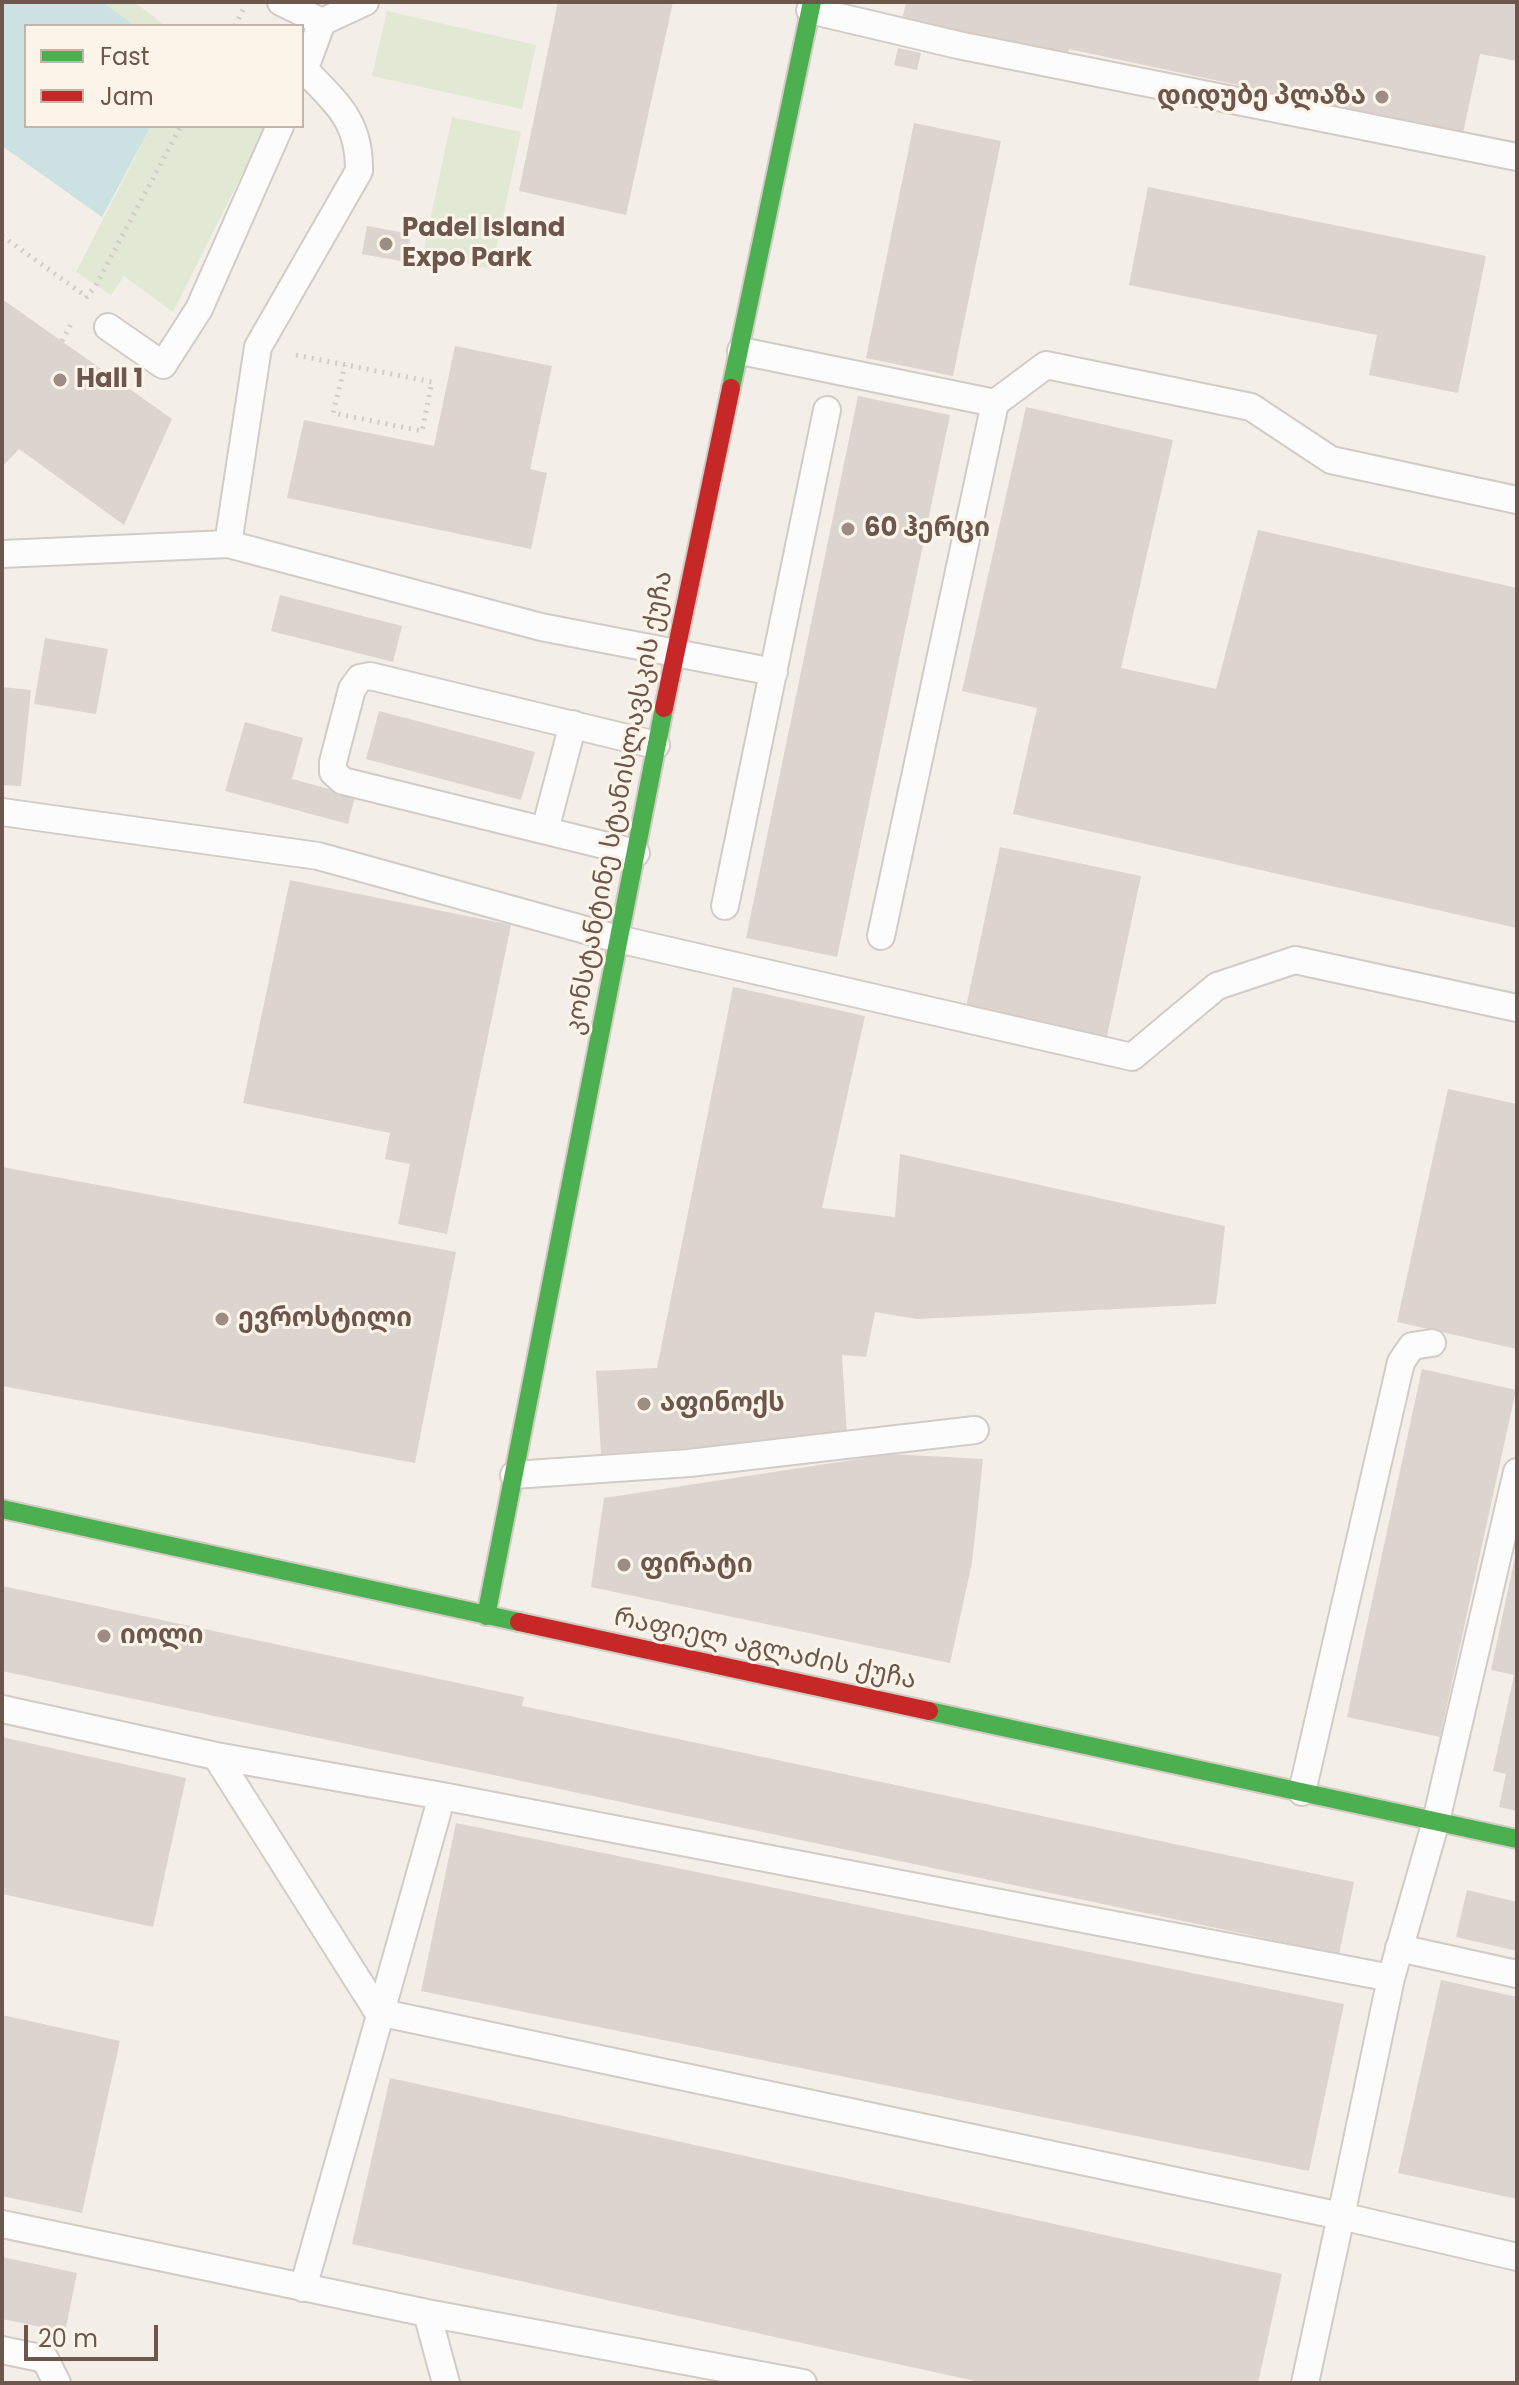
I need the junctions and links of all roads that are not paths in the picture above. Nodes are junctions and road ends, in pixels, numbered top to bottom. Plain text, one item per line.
1 (281, 2) edge
2 (365, 2) edge
3 (811, 6) edge
4 (322, 22) junction
5 (304, 70) edge
6 (304, 74) edge
7 (279, 128) edge
8 (1517, 157) edge
9 (108, 327) road end
10 (741, 351) junction
11 (995, 403) junction
12 (827, 410) dead end
13 (1517, 500) edge
14 (228, 544) junction
15 (2, 554) edge
16 (675, 652) junction
17 (774, 672) junction
18 (573, 724) junction
19 (656, 745) junction
20 (2, 812) edge
21 (545, 830) junction
22 (636, 853) junction
23 (725, 906) dead end
24 (881, 936) dead end
25 (618, 939) junction
26 (1517, 1008) edge
27 (1432, 1343) dead end
28 (975, 1430) dead end
29 (1517, 1472) edge
30 (514, 1475) junction
31 (2, 1509) edge
32 (486, 1616) junction
33 (2, 1709) edge
34 (216, 1756) junction
35 (1302, 1792) junction
36 (442, 1796) junction
37 (1436, 1821) junction
38 (1517, 1839) edge
39 (1399, 1948) junction
40 (1517, 1974) edge
41 (1391, 1978) junction
42 (378, 2012) junction
43 (1341, 2216) junction
44 (2, 2224) edge
45 (1517, 2257) edge
46 (303, 2288) junction
47 (427, 2313) junction
48 (2, 2350) edge
49 (57, 2383) edge
50 (446, 2383) edge
51 (803, 2383) edge
52 (1305, 2383) edge

1 - 4 lane
2 - 4 lane
3 - 8 lane
3 - 10 street, კონსტანტინე სტანისლავსკის ქუჩა
4 - 5 lane
6 - 14 lane
7 - 9 lane
10 - 11 lane
10 - 16 street, კონსტანტინე სტანისლავსკის ქუჩა
11 - 13 lane
11 - 24 lane
12 - 17 lane
14 - 15 lane
14 - 16 lane
16 - 17 lane
16 - 19 street, კონსტანტინე სტანისლავსკის ქუჩა
17 - 23 lane
18 - 19 lane
18 - 21 lane
18 - 21 lane
19 - 22 street, კონსტანტინე სტანისლავსკის ქუჩა
20 - 25 lane
21 - 22 lane
22 - 25 street, კონსტანტინე სტანისლავსკის ქუჩა
25 - 26 lane
25 - 30 street, კონსტანტინე სტანისლავსკის ქუჩა
27 - 35 lane
28 - 30 lane
29 - 37 lane
30 - 32 street, კონსტანტინე სტანისლავსკის ქუჩა
31 - 32 street, რაფიელ აგლაძის ქუჩა
32 - 35 street, რაფიელ აგლაძის ქუჩა
33 - 34 lane
34 - 36 lane
34 - 42 lane
35 - 37 street, რაფიელ აგლაძის ქუჩა
36 - 41 lane
36 - 42 lane
37 - 38 street, რაფიელ აგლაძის ქუჩა
37 - 39 lane
39 - 40 lane
39 - 41 lane
41 - 43 lane
42 - 43 lane
42 - 46 lane
43 - 45 lane
43 - 52 lane
44 - 46 lane
46 - 47 lane
47 - 50 lane
47 - 51 lane
48 - 49 lane

